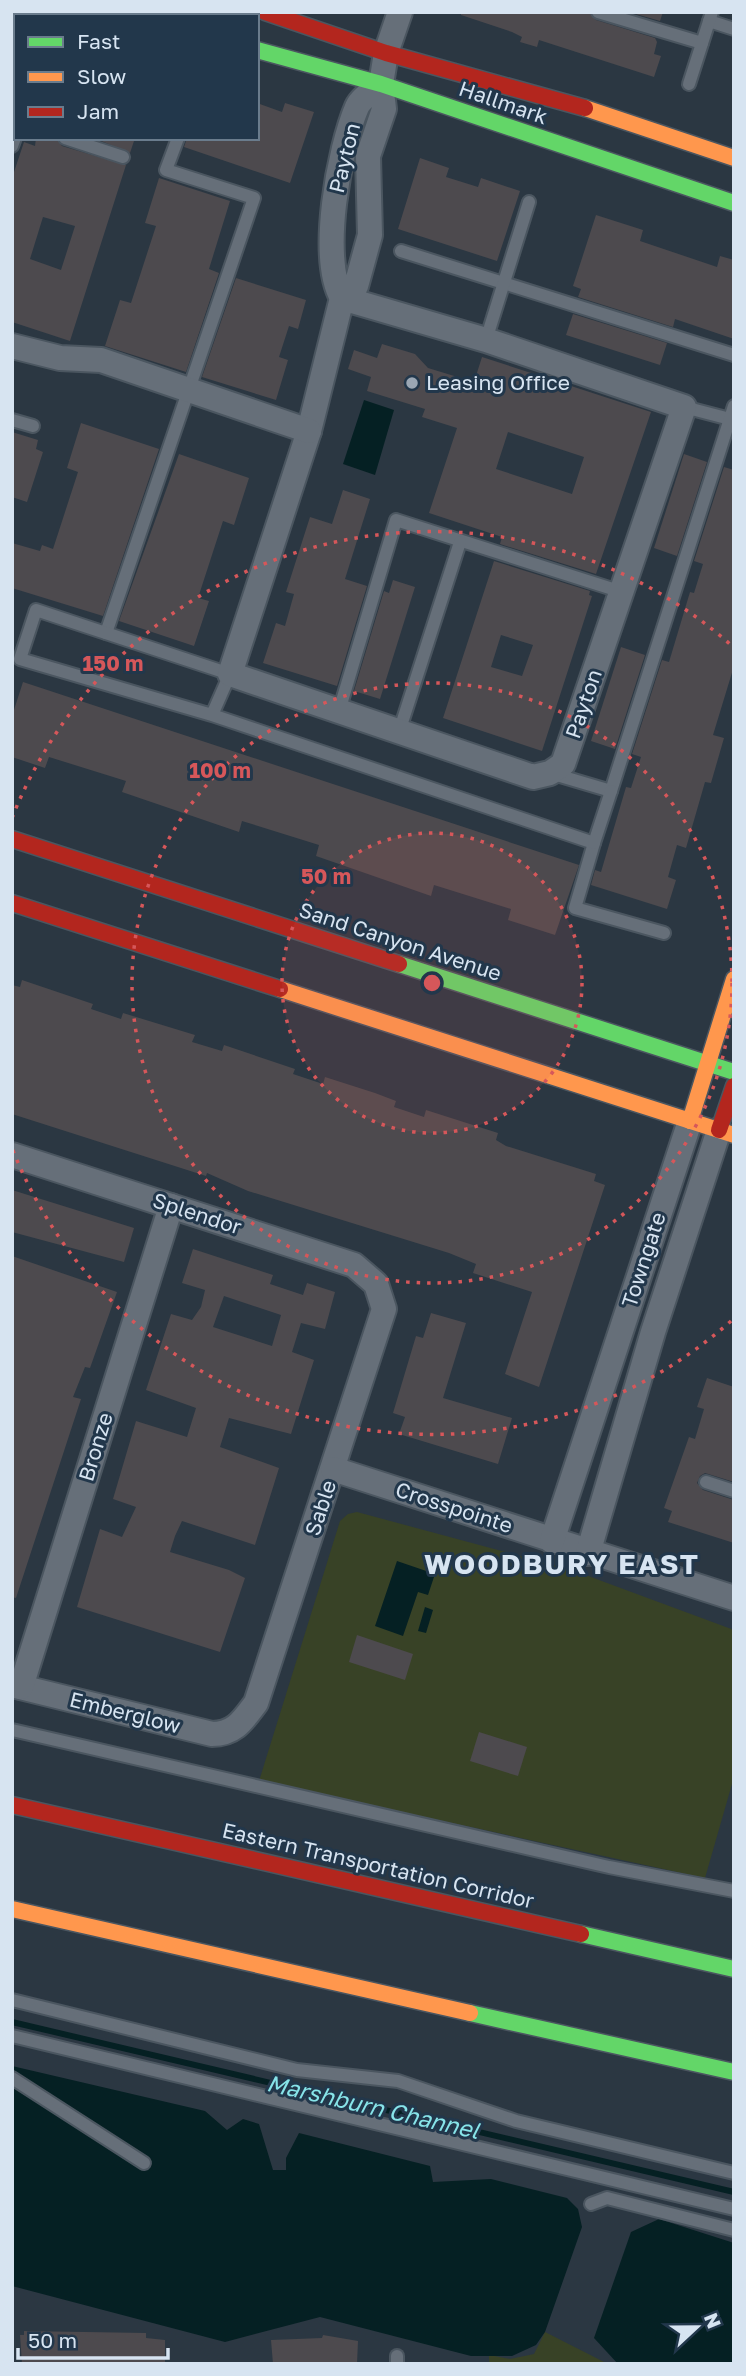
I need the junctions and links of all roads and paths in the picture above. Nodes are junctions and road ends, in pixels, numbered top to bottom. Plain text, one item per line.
1 (265, 12) edge
2 (400, 12) edge
3 (598, 12) edge
4 (711, 17) edge
5 (734, 29) edge
6 (702, 43) junction
7 (259, 51) edge
8 (386, 53) junction
9 (380, 84) junction
10 (689, 84) dead end
11 (71, 140) edge
12 (177, 140) edge
13 (123, 157) dead end
14 (734, 158) edge
15 (529, 202) dead end
16 (734, 203) edge
17 (401, 251) dead end
18 (502, 283) junction
19 (342, 298) junction
20 (486, 340) junction
21 (12, 346) edge
22 (734, 355) edge
23 (187, 389) junction
24 (684, 407) junction
25 (732, 413) edge
26 (12, 419) edge
27 (33, 426) dead end
28 (309, 431) junction
29 (460, 542) junction
30 (622, 592) junction
31 (106, 633) junction
32 (230, 674) junction
33 (339, 711) junction
34 (212, 715) junction
35 (399, 732) junction
36 (550, 773) junction
37 (611, 791) junction
38 (12, 839) edge
39 (594, 843) junction
40 (12, 903) edge
41 (664, 933) dead end
42 (734, 979) edge
43 (708, 1064) junction
44 (734, 1072) edge
45 (734, 1086) edge
46 (690, 1121) junction
47 (726, 1133) edge
48 (12, 1155) edge
49 (171, 1206) junction
50 (376, 1284) joint
51 (333, 1469) junction
52 (706, 1482) dead end
53 (734, 1491) edge
54 (552, 1541) junction
55 (588, 1553) junction
56 (734, 1598) edge
57 (17, 1686) edge
58 (237, 1727) joint
59 (12, 1730) edge
60 (12, 1805) edge
61 (734, 1891) edge
62 (12, 1909) edge
63 (734, 1969) edge
64 (12, 2000) edge
65 (12, 2036) edge
66 (734, 2072) edge
67 (12, 2078) edge
68 (144, 2164) dead end
69 (734, 2173) edge
70 (591, 2204) dead end
71 (734, 2208) edge
72 (734, 2230) edge

1 - 8 main road, Hallmark
2 - 8 street
3 - 6 lane
4 - 5 lane
4 - 6 lane
6 - 10 lane
7 - 9 main road, Hallmark
8 - 9 street
8 - 14 main road, Hallmark
9 - 16 main road, Hallmark
9 - 19 street, Payton
9 - 19 street, Payton
11 - 13 lane
12 - 23 lane
15 - 18 lane
17 - 18 lane
18 - 20 lane
18 - 22 lane
19 - 20 street
19 - 28 street, Payton
20 - 24 street
21 - 23 street
23 - 28 street
23 - 31 lane
24 - 25 lane
24 - 30 street, Payton
25 - 37 lane
26 - 27 lane
28 - 32 street, Payton
29 - 30 lane
29 - 33 lane
29 - 35 lane
30 - 36 street, Payton
31 - 32 lane
31 - 34 lane
32 - 33 street
32 - 34 lane
33 - 35 street
34 - 39 lane
35 - 36 street
36 - 37 lane
37 - 39 lane
38 - 43 main road, Sand Canyon Avenue
39 - 41 lane
40 - 46 main road
42 - 43 main road, Towngate
43 - 44 main road, Sand Canyon Avenue
43 - 46 main road, Towngate
45 - 47 main road, Towngate
46 - 47 main road
46 - 54 street, Towngate
47 - 55 street, Towngate
48 - 49 street, Splendor
49 - 50 street, Splendor
49 - 57 street, Bronze
50 - 51 street, Sable
51 - 54 street, Crosspointe
51 - 58 street, Sable
52 - 53 lane
54 - 55 street, Crosspointe
55 - 56 street, Crosspointe
57 - 58 street, Emberglow
59 - 61 lane
60 - 63 main road, Eastern Transportation Corridor
62 - 66 main road
64 - 69 lane
65 - 71 lane
67 - 68 lane
70 - 72 lane

